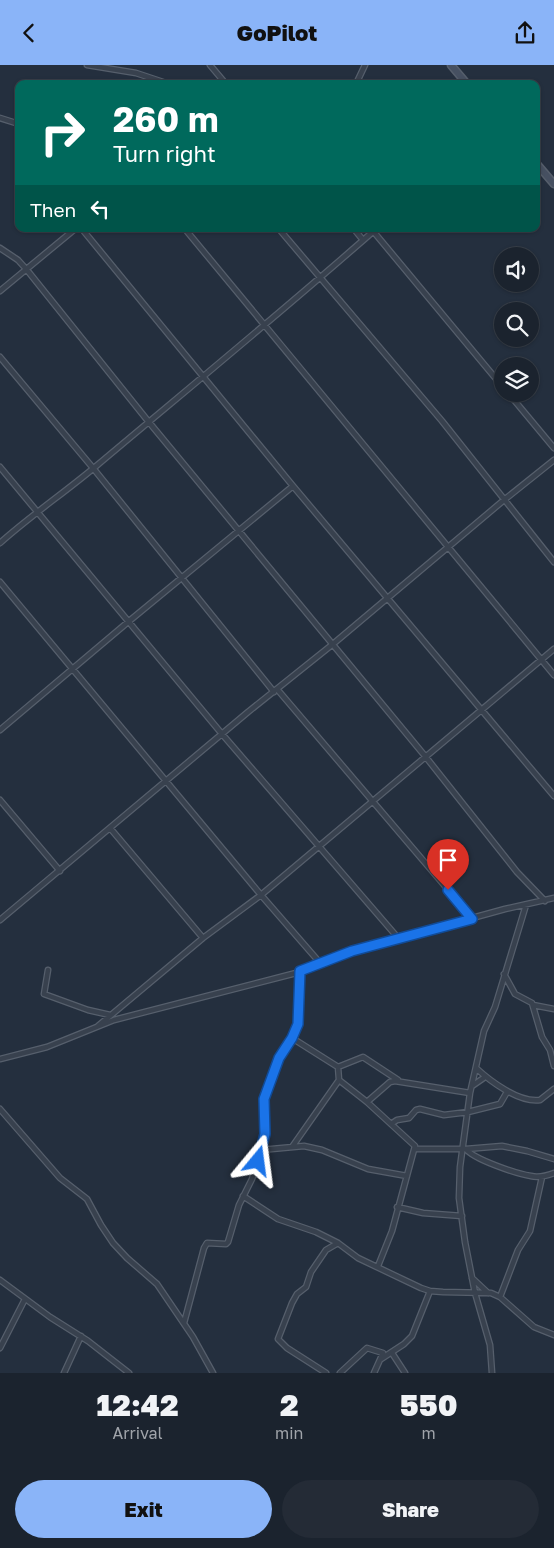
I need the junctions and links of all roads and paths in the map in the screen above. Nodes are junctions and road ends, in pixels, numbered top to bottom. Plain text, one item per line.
1 (87, 65) edge
2 (210, 65) edge
3 (365, 65) edge
4 (451, 65) edge
5 (157, 80) edge
6 (223, 80) edge
7 (358, 80) edge
8 (464, 80) edge
9 (0, 118) edge
10 (15, 124) edge
11 (540, 168) edge
12 (554, 184) edge
13 (71, 232) edge
14 (84, 232) edge
15 (188, 232) edge
16 (282, 232) edge
17 (356, 232) edge
18 (372, 232) edge
19 (376, 232) edge
20 (363, 240) junction
21 (0, 247) edge
22 (27, 270) junction
23 (321, 278) junction
24 (0, 291) edge
25 (266, 325) junction
26 (0, 357) edge
27 (494, 376) edge
28 (202, 377) junction
29 (516, 402) edge
30 (148, 421) junction
31 (554, 448) edge
32 (554, 460) edge
33 (0, 467) edge
34 (93, 468) junction
35 (293, 486) junction
36 (504, 500) junction
37 (38, 511) junction
38 (239, 531) junction
39 (0, 543) edge
40 (450, 547) junction
41 (554, 561) edge
42 (181, 579) junction
43 (0, 582) edge
44 (387, 598) junction
45 (128, 622) junction
46 (333, 644) junction
47 (554, 649) edge
48 (541, 659) junction
49 (72, 669) junction
50 (554, 675) edge
51 (276, 690) junction
52 (482, 710) junction
53 (0, 730) edge
54 (222, 734) junction
55 (425, 756) junction
56 (166, 781) junction
57 (554, 796) edge
58 (0, 801) edge
59 (373, 801) junction
60 (110, 828) junction
61 (319, 847) junction
62 (60, 871) junction
63 (261, 895) junction
64 (554, 898) edge
65 (545, 901) junction
66 (526, 905) junction
67 (1, 918) edge
68 (472, 919) junction
69 (203, 939) junction
70 (399, 939) junction
71 (321, 965) junction
72 (48, 970) dead end
73 (300, 971) junction
74 (504, 974) junction
75 (533, 1005) junction
76 (554, 1009) edge
77 (110, 1015) junction
78 (98, 1026) junction
79 (292, 1038) junction
80 (0, 1059) edge
81 (554, 1066) edge
82 (338, 1067) junction
83 (476, 1068) junction
84 (485, 1077) junction
85 (339, 1080) junction
86 (400, 1081) junction
87 (472, 1086) junction
88 (554, 1089) edge
89 (507, 1092) junction
90 (470, 1093) junction
91 (367, 1102) junction
92 (0, 1109) edge
93 (468, 1112) junction
94 (391, 1124) junction
95 (292, 1147) junction
96 (415, 1149) junction
97 (464, 1149) junction
98 (261, 1150) junction
99 (554, 1159) edge
100 (554, 1173) edge
101 (407, 1176) junction
102 (542, 1177) junction
103 (243, 1196) junction
104 (397, 1207) junction
105 (462, 1216) junction
106 (338, 1243) junction
107 (378, 1266) junction
108 (472, 1278) junction
109 (0, 1280) edge
110 (430, 1291) junction
111 (475, 1293) junction
112 (488, 1293) junction
113 (500, 1297) junction
114 (25, 1299) junction
115 (184, 1323) junction
116 (554, 1335) edge
117 (81, 1336) junction
118 (0, 1348) edge
119 (392, 1353) junction
120 (381, 1359) junction
121 (64, 1373) edge
122 (129, 1373) edge
123 (214, 1373) edge
124 (326, 1373) edge
125 (340, 1373) edge
126 (374, 1373) edge
127 (405, 1373) edge
128 (492, 1373) edge

1 - 5 street
2 - 6 street
3 - 7 street
4 - 8 main road
9 - 10 street
11 - 12 main road
13 - 22 street
14 - 28 street
15 - 25 street
16 - 23 street
17 - 20 street
18 - 20 street
19 - 27 street
20 - 23 street
21 - 22 street
22 - 24 street
22 - 30 street
23 - 25 street
23 - 36 street
25 - 28 street
25 - 40 street
26 - 34 street
28 - 30 street
28 - 35 street
29 - 31 street
30 - 34 street
30 - 38 street
32 - 36 street
33 - 37 street
34 - 37 street
34 - 42 street
35 - 38 street
35 - 44 street
36 - 40 street
36 - 41 street
37 - 39 street
37 - 45 street
38 - 42 street
38 - 46 street
40 - 44 street
40 - 48 street
42 - 45 street
42 - 51 street
43 - 49 street
44 - 46 street
44 - 52 street
45 - 49 street
45 - 54 street
46 - 51 street
46 - 55 street
47 - 48 street
48 - 50 street
48 - 52 street
49 - 53 street
49 - 56 street
51 - 54 street
51 - 59 street
52 - 55 street
52 - 57 street
54 - 56 street
54 - 61 street
55 - 59 street
55 - 65 street
56 - 60 street
56 - 63 street
58 - 62 street
59 - 61 street
59 - 68 street
60 - 62 street
60 - 69 street
61 - 63 street
61 - 70 street
62 - 67 street
63 - 69 street
63 - 71 street
64 - 65 street
65 - 66 street
66 - 68 street
66 - 74 street
68 - 70 street
69 - 77 street
70 - 71 street
71 - 73 street
72 - 77 street
73 - 78 street
73 - 79 street
74 - 75 street
74 - 83 street
75 - 76 street
75 - 81 street
77 - 78 street
78 - 80 street
79 - 82 street
79 - 98 street
82 - 85 street
82 - 86 street
83 - 84 street
83 - 87 street
84 - 87 street
84 - 89 street
85 - 91 street
85 - 95 street
86 - 90 street
86 - 91 street
87 - 90 street
88 - 89 street
89 - 93 street
90 - 93 street
91 - 94 street
92 - 115 street
93 - 94 street
93 - 97 street
94 - 96 street
95 - 98 street
95 - 101 street
96 - 97 street
96 - 101 street
97 - 99 street
97 - 102 street
97 - 105 street
98 - 103 street
100 - 102 street
101 - 104 street
102 - 113 street
103 - 106 street
103 - 115 street
104 - 105 street
104 - 107 street
105 - 108 street
106 - 107 street
106 - 124 street
107 - 110 street
108 - 111 street
108 - 112 street
109 - 114 street
110 - 111 street
110 - 119 street
111 - 112 street
111 - 128 street
112 - 113 street
113 - 116 street
114 - 117 street
114 - 118 street
115 - 123 street
117 - 121 street
117 - 122 street
119 - 120 street
119 - 127 street
120 - 125 street
120 - 126 street

